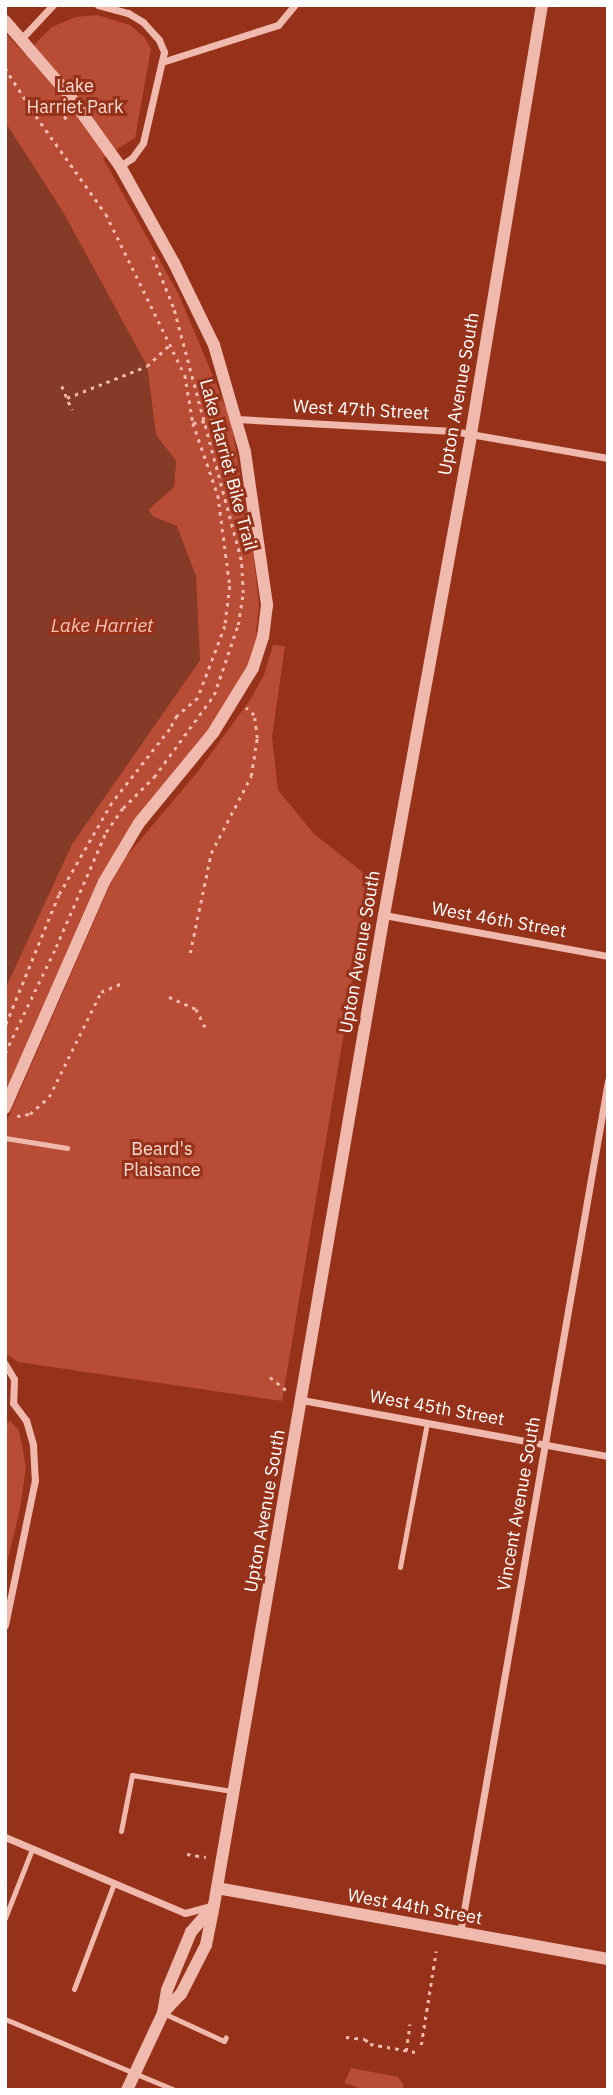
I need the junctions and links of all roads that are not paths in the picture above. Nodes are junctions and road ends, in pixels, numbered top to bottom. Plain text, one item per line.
1 (53, 5) edge
2 (98, 5) edge
3 (295, 5) edge
4 (542, 5) edge
5 (5, 21) edge
6 (22, 38) junction
7 (162, 62) junction
8 (120, 166) junction
9 (234, 418) junction
10 (471, 434) junction
11 (608, 458) edge
12 (384, 915) junction
13 (608, 956) edge
14 (608, 1081) edge
15 (7, 1114) edge
16 (5, 1138) edge
17 (66, 1148) dead end
18 (7, 1365) edge
19 (302, 1400) junction
20 (13, 1403) junction
21 (5, 1408) edge
22 (427, 1423) junction
23 (545, 1444) junction
24 (608, 1456) edge
25 (400, 1567) dead end
26 (5, 1625) edge
27 (235, 1791) junction
28 (121, 1831) dead end
29 (5, 1837) edge
30 (32, 1849) junction
31 (114, 1883) junction
32 (217, 1888) junction
33 (214, 1905) junction
34 (5, 1918) edge
35 (460, 1933) junction
36 (608, 1959) edge
37 (74, 1989) dead end
38 (163, 2013) junction
39 (5, 2019) edge
40 (226, 2037) dead end
41 (135, 2074) junction
42 (127, 2090) edge
43 (175, 2090) edge

1 - 6 street
2 - 7 street
3 - 7 street
4 - 10 street, Upton Avenue South
5 - 6 street
6 - 8 street
7 - 8 street
8 - 9 street
9 - 10 street, West 47th Street
9 - 15 street
10 - 11 street, West 47th Street
10 - 12 street, Upton Avenue South
12 - 13 street, West 46th Street
12 - 19 street, Upton Avenue South
14 - 23 street, Vincent Avenue South
16 - 17 lane
18 - 20 street
19 - 22 street, West 45th Street
19 - 27 street, Upton Avenue South
20 - 21 street
20 - 26 street
22 - 23 street, West 45th Street
22 - 25 lane
23 - 24 street, West 45th Street
23 - 35 street, Vincent Avenue South
27 - 28 lane
27 - 32 street, Upton Avenue South
29 - 30 street
30 - 31 street
30 - 34 lane
31 - 33 street
31 - 37 lane
32 - 33 street, Upton Avenue South
32 - 35 street, West 44th Street
33 - 38 street, Upton Avenue South
33 - 38 street, Upton Avenue South
35 - 36 street, West 44th Street
38 - 40 lane
38 - 41 street, Upton Avenue South
39 - 41 lane
41 - 42 street, Upton Avenue South
41 - 43 lane

